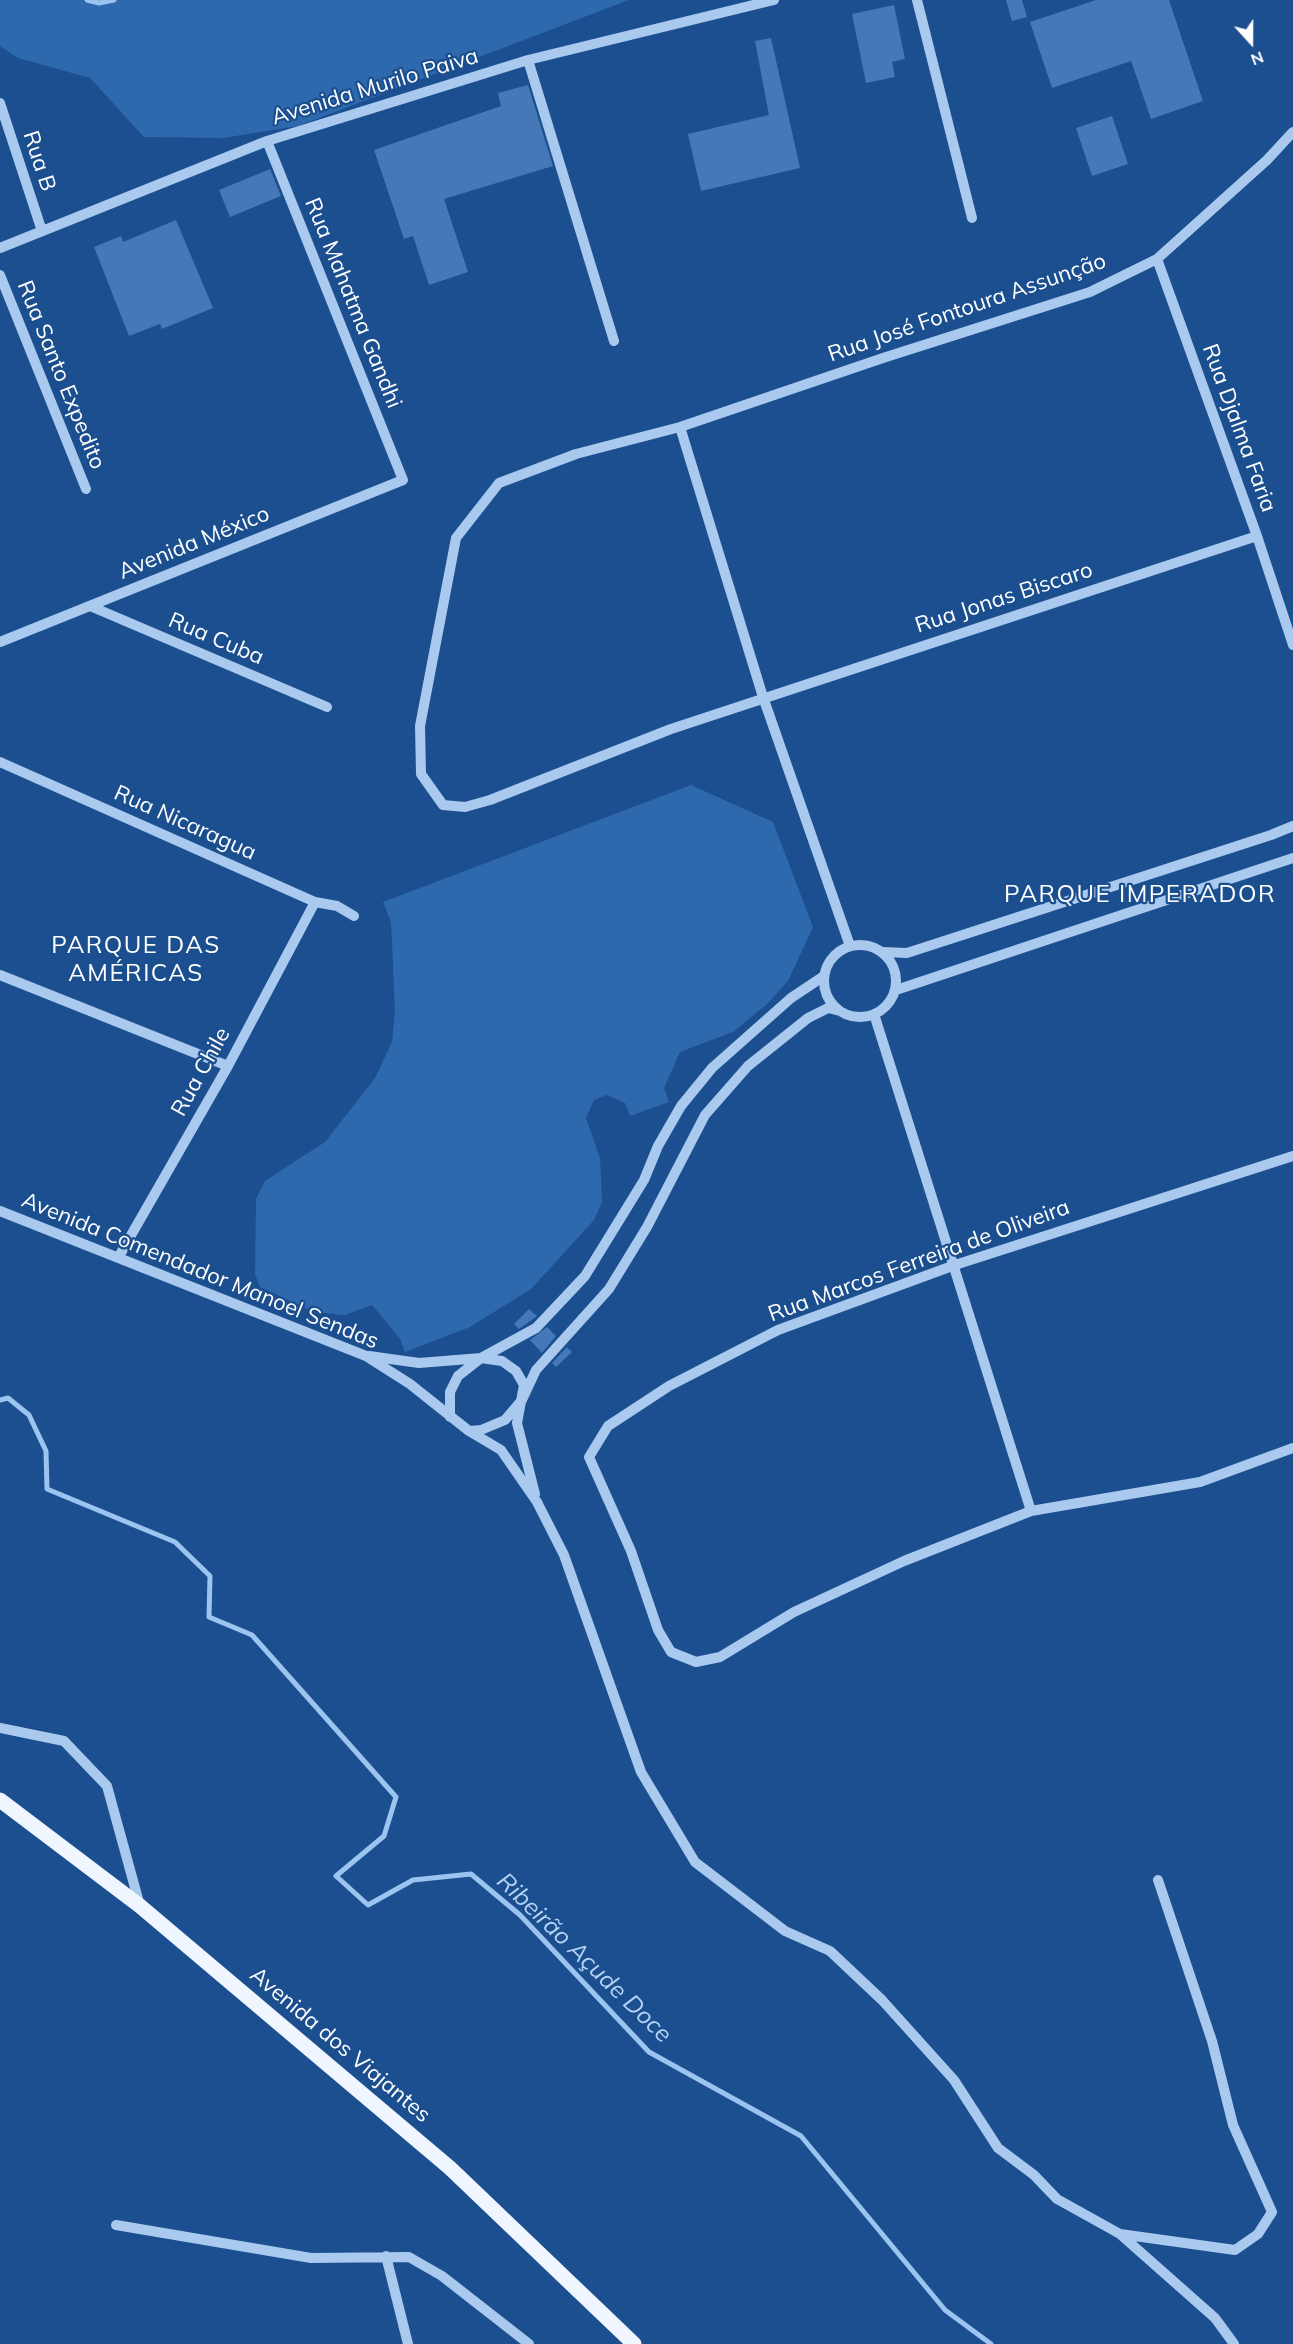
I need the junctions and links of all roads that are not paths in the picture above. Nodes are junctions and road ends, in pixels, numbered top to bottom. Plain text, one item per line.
1 (774, 0) edge
2 (917, 0) edge
3 (528, 60) junction
4 (0, 103) edge
5 (1293, 132) edge
6 (267, 141) junction
7 (972, 218) dead end
8 (42, 231) junction
9 (0, 248) edge
10 (1157, 259) junction
11 (0, 275) edge
12 (614, 341) dead end
13 (680, 428) junction
14 (403, 480) joint
15 (86, 489) dead end
16 (1257, 536) junction
17 (90, 606) junction
18 (0, 642) edge
19 (1293, 645) edge
20 (764, 697) junction
21 (327, 707) dead end
22 (0, 762) edge
23 (443, 805) joint
24 (1293, 826) edge
25 (1293, 858) edge
26 (315, 902) junction
27 (354, 916) dead end
28 (850, 946) junction
29 (883, 952) junction
30 (0, 975) edge
31 (824, 976) junction
32 (896, 990) junction
33 (840, 1011) junction
34 (874, 1014) junction
35 (228, 1066) junction
36 (1293, 1156) edge
37 (0, 1211) edge
38 (118, 1258) junction
39 (955, 1265) junction
40 (366, 1356) junction
41 (481, 1358) junction
42 (522, 1400) junction
43 (450, 1417) junction
44 (469, 1431) junction
45 (1293, 1448) edge
46 (537, 1502) junction
47 (1031, 1511) junction
48 (0, 1728) edge
49 (0, 1800) edge
50 (1158, 1880) dead end
51 (140, 1906) junction
52 (116, 2225) dead end
53 (1120, 2234) junction
54 (386, 2256) junction
55 (408, 2344) edge
56 (529, 2344) edge
57 (634, 2344) edge
58 (1234, 2344) edge

1 - 3 street, Avenida Murilo Paiva
2 - 7 street
3 - 6 street, Avenida Murilo Paiva
3 - 12 street
4 - 8 street, Rua B
5 - 10 street, Rua José Fontoura Assunção
6 - 8 street, Avenida Murilo Paiva
6 - 14 street, Rua Mahatma Gandhi
8 - 9 street, Avenida Murilo Paiva
10 - 13 street, Rua José Fontoura Assunção
10 - 16 street, Rua Djalma Faria
11 - 15 street, Rua Santo Expedito
13 - 20 street
13 - 23 street, Rua José Fontoura Assunção
14 - 17 street, Avenida México
16 - 19 street, Rua Djalma Faria
16 - 20 street, Rua Jonas Biscaro
17 - 18 street, Avenida México
17 - 21 street, Rua Cuba
20 - 23 street, Rua Jonas Biscaro
20 - 28 street
22 - 26 street, Rua Nicaragua
24 - 29 street
25 - 32 street
26 - 27 street, Rua Nicaragua
26 - 35 street, Rua Chile
28 - 29 street
28 - 31 street
29 - 32 street
30 - 35 street
31 - 33 street
31 - 41 street
32 - 34 street
33 - 34 street
33 - 42 street
34 - 39 street
35 - 38 street, Rua Chile
36 - 39 street, Rua Marcos Ferreira de Oliveira
37 - 38 street, Avenida Comendador Manoel Sendas
38 - 40 street, Avenida Comendador Manoel Sendas
39 - 47 street
39 - 47 street, Rua Marcos Ferreira de Oliveira
40 - 41 street
40 - 43 street, Avenida Comendador Manoel Sendas
41 - 42 street
41 - 43 street
42 - 44 street
42 - 46 street
43 - 44 street, Avenida Comendador Manoel Sendas
44 - 46 street, Avenida Comendador Manoel Sendas
45 - 47 street
46 - 53 street, Avenida Comendador Manoel Sendas
48 - 51 street
49 - 51 main road, Avenida dos Viajantes
50 - 53 street
51 - 57 main road, Avenida dos Viajantes
52 - 54 street
53 - 58 street, Avenida Comendador Manoel Sendas
54 - 55 street
54 - 56 street

